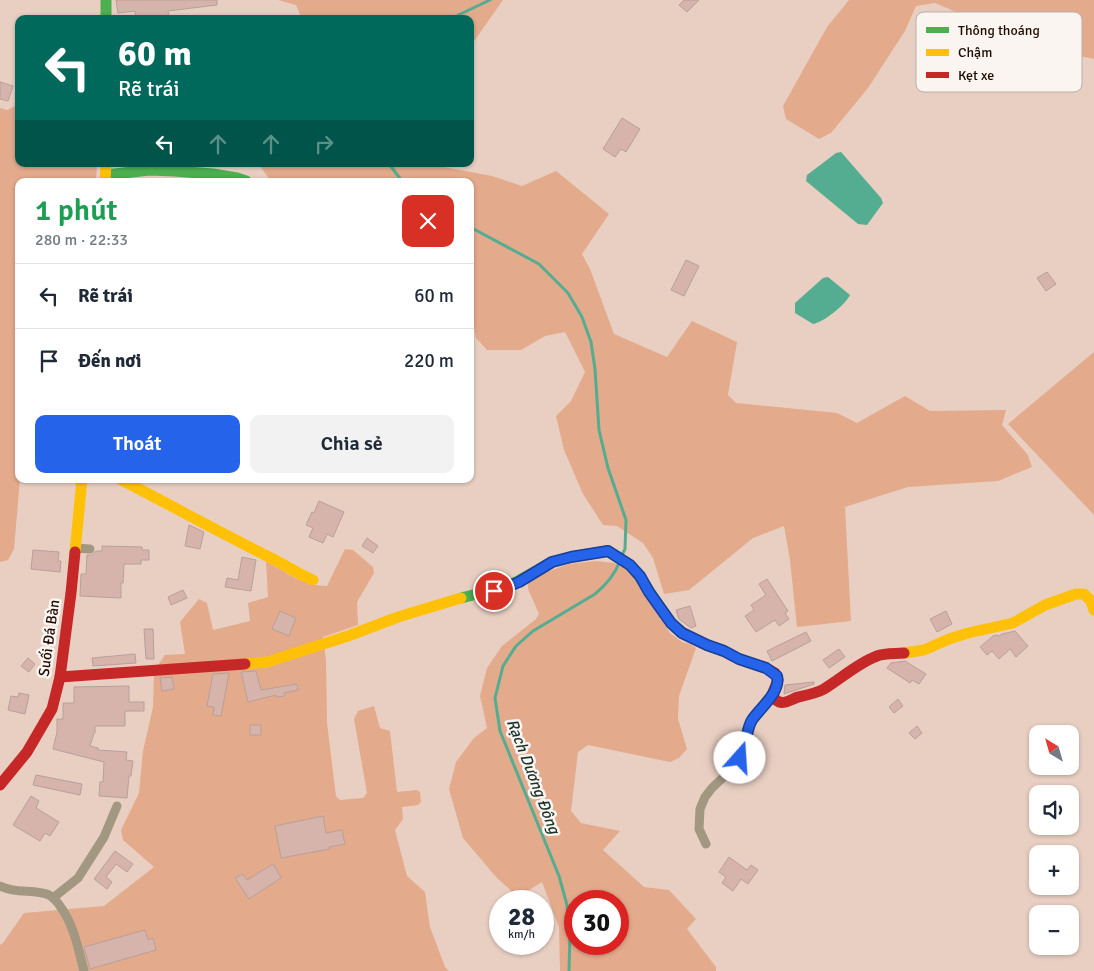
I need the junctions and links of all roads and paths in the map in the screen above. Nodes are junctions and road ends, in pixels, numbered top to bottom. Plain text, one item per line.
1 (106, 0) edge
2 (106, 15) edge
3 (106, 173) edge
4 (237, 178) edge
5 (82, 483) edge
6 (128, 483) edge
7 (76, 548) junction
8 (90, 549) dead end
9 (313, 580) dead end
10 (1094, 610) edge
11 (60, 677) junction
12 (772, 695) junction
13 (0, 785) edge
14 (117, 806) dead end
15 (706, 844) dead end
16 (0, 886) edge
17 (53, 898) junction
18 (84, 971) edge

1 - 2 street
3 - 4 street
5 - 7 street, Suối Đá Bàn
6 - 9 street
7 - 8 street
7 - 11 street, Suối Đá Bàn
10 - 12 street
11 - 12 street
11 - 13 street, Suối Đá Bàn
12 - 15 street
14 - 17 street
16 - 17 street
17 - 18 street

